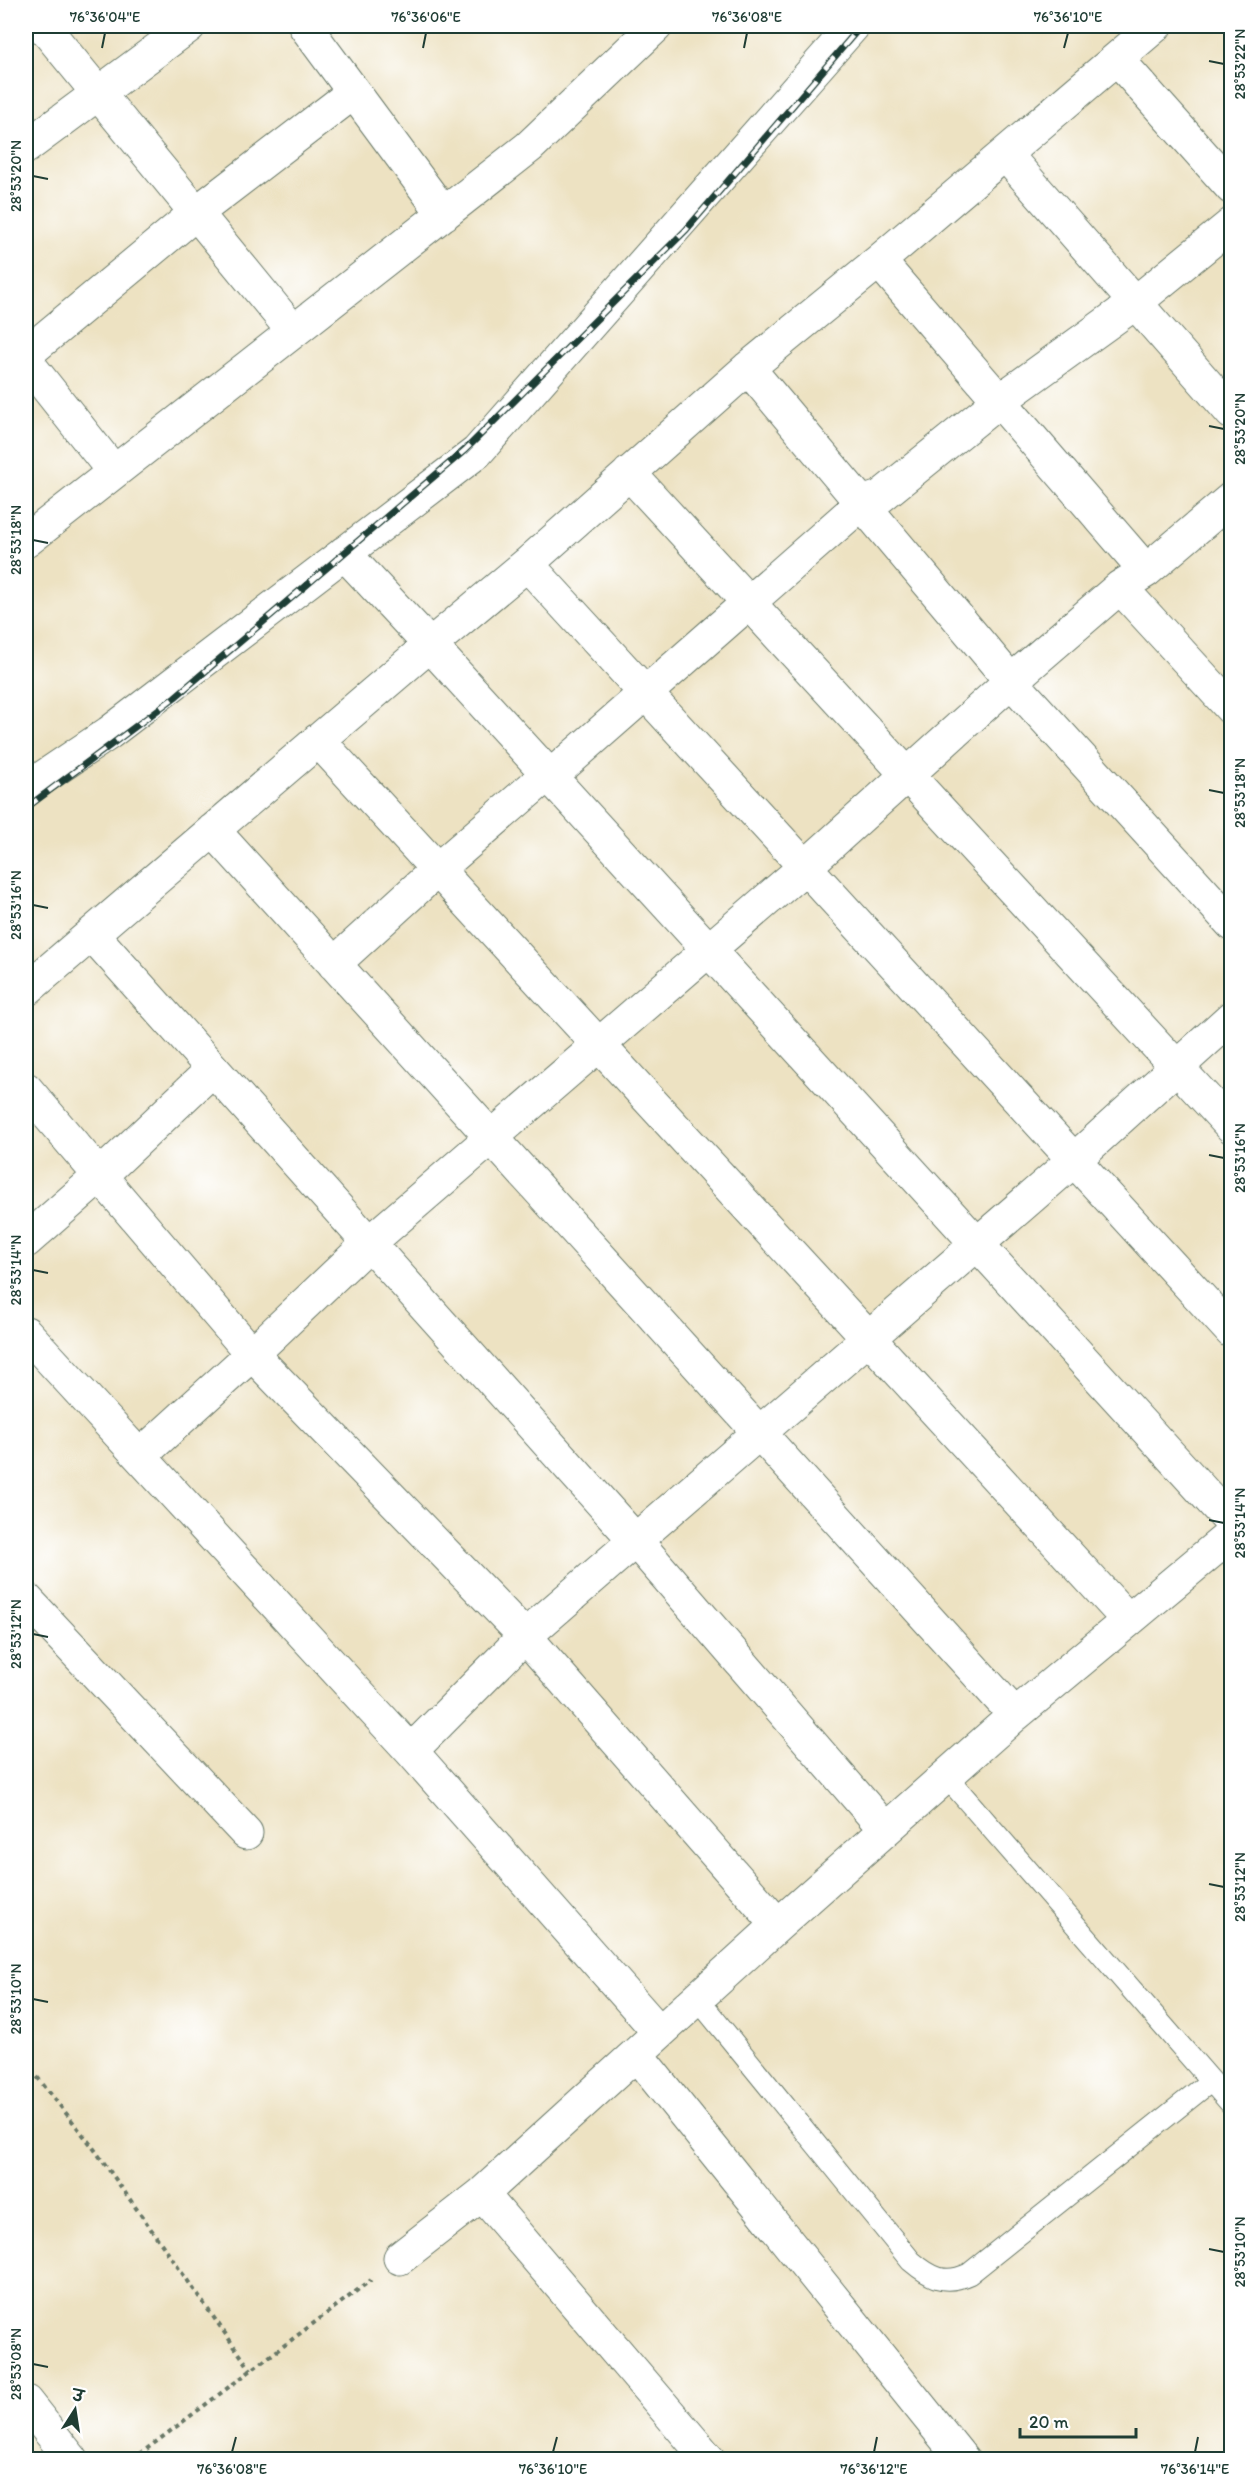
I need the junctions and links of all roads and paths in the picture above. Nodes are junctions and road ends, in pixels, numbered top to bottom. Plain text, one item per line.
1 (43, 26) edge
2 (189, 26) edge
3 (305, 26) edge
4 (656, 26) edge
5 (853, 26) edge
6 (1155, 26) edge
7 (1117, 58) junction
8 (354, 92) junction
9 (98, 93) junction
10 (26, 147) edge
11 (1005, 154) junction
12 (1232, 188) edge
13 (196, 213) junction
14 (444, 214) junction
15 (1232, 224) edge
16 (879, 261) junction
17 (1135, 303) junction
18 (293, 331) junction
19 (26, 354) edge
20 (26, 361) edge
21 (748, 368) junction
22 (999, 400) junction
23 (1232, 413) edge
24 (114, 472) junction
25 (629, 473) junction
26 (1232, 498) edge
27 (862, 503) junction
28 (26, 541) edge
29 (344, 553) junction
30 (527, 564) junction
31 (1133, 579) junction
32 (748, 603) junction
33 (430, 645) junction
34 (1011, 681) junction
35 (645, 693) junction
36 (1232, 709) edge
37 (318, 740) junction
38 (548, 774) junction
39 (907, 774) junction
40 (28, 782) edge
41 (213, 830) junction
42 (805, 867) junction
43 (438, 869) junction
44 (1232, 924) edge
45 (92, 934) junction
46 (708, 949) junction
47 (334, 964) junction
48 (26, 990) edge
49 (1232, 1017) edge
50 (598, 1044) junction
51 (1176, 1067) junction
52 (213, 1069) junction
53 (26, 1089) edge
54 (1232, 1127) edge
55 (491, 1137) junction
56 (1074, 1160) junction
57 (100, 1176) junction
58 (26, 1241) edge
59 (369, 1243) junction
60 (976, 1243) junction
61 (1232, 1332) edge
62 (26, 1333) edge
63 (868, 1337) junction
64 (252, 1354) junction
65 (759, 1432) junction
66 (141, 1455) junction
67 (1232, 1523) edge
68 (1232, 1534) edge
69 (635, 1540) junction
70 (26, 1599) edge
71 (1128, 1620) junction
72 (525, 1636) junction
73 (1015, 1715) junction
74 (411, 1751) junction
75 (946, 1776) junction
76 (885, 1829) junction
77 (246, 1833) dead end
78 (778, 1925) junction
79 (697, 1998) junction
80 (648, 2043) junction
81 (26, 2063) edge
82 (1211, 2081) junction
83 (1232, 2105) edge
84 (482, 2194) junction
85 (400, 2258) joint
86 (251, 2370) junction
87 (26, 2402) edge
88 (72, 2460) edge
89 (132, 2460) edge
90 (709, 2460) edge
91 (963, 2460) edge

1 - 9 street
2 - 9 street
3 - 8 street
4 - 14 street
5 - 29 street
6 - 7 street
7 - 11 street
7 - 12 street
8 - 13 street
8 - 14 street
9 - 10 street
9 - 13 street
11 - 16 street
11 - 17 street
13 - 18 street
13 - 19 street
14 - 18 street
15 - 17 street
16 - 21 street
16 - 22 street
17 - 22 street
17 - 23 street
18 - 24 street
20 - 24 street
21 - 25 street
21 - 27 street
22 - 27 street
22 - 31 street
24 - 28 street
25 - 30 street
25 - 32 street
26 - 31 street
27 - 32 street
27 - 34 street
29 - 33 street
29 - 40 street
30 - 33 street
30 - 35 street
31 - 34 street
31 - 36 street
32 - 35 street
32 - 39 street
33 - 37 street
33 - 38 street
34 - 39 street
34 - 44 street
35 - 38 street
35 - 42 street
37 - 41 street
37 - 43 street
38 - 43 street
38 - 46 street
39 - 42 street
39 - 51 street
41 - 45 street
41 - 47 street
42 - 46 street
42 - 56 street
43 - 47 street
43 - 50 street
45 - 48 street
45 - 52 street
46 - 50 street
46 - 60 street
47 - 55 street
49 - 51 street
50 - 55 street
50 - 63 street
51 - 54 street
51 - 56 street
52 - 57 street
52 - 59 street
53 - 57 street
55 - 59 street
55 - 65 street
56 - 60 street
56 - 61 street
57 - 58 street
57 - 64 street
59 - 64 street
59 - 69 street
60 - 63 street
60 - 67 street
62 - 66 street
63 - 65 street
63 - 71 street
64 - 66 street
64 - 72 street
65 - 69 street
65 - 73 street
66 - 74 street
68 - 71 street
69 - 72 street
69 - 76 street
70 - 77 street
71 - 73 street
72 - 74 street
72 - 78 street
73 - 75 street
74 - 80 street
75 - 76 street
75 - 82 lane
76 - 78 street
78 - 79 street
79 - 80 street
79 - 82 lane
80 - 84 street
80 - 91 street
81 - 86 path
82 - 83 lane
84 - 85 street
84 - 90 street
85 - 86 path
86 - 89 path
87 - 88 street

